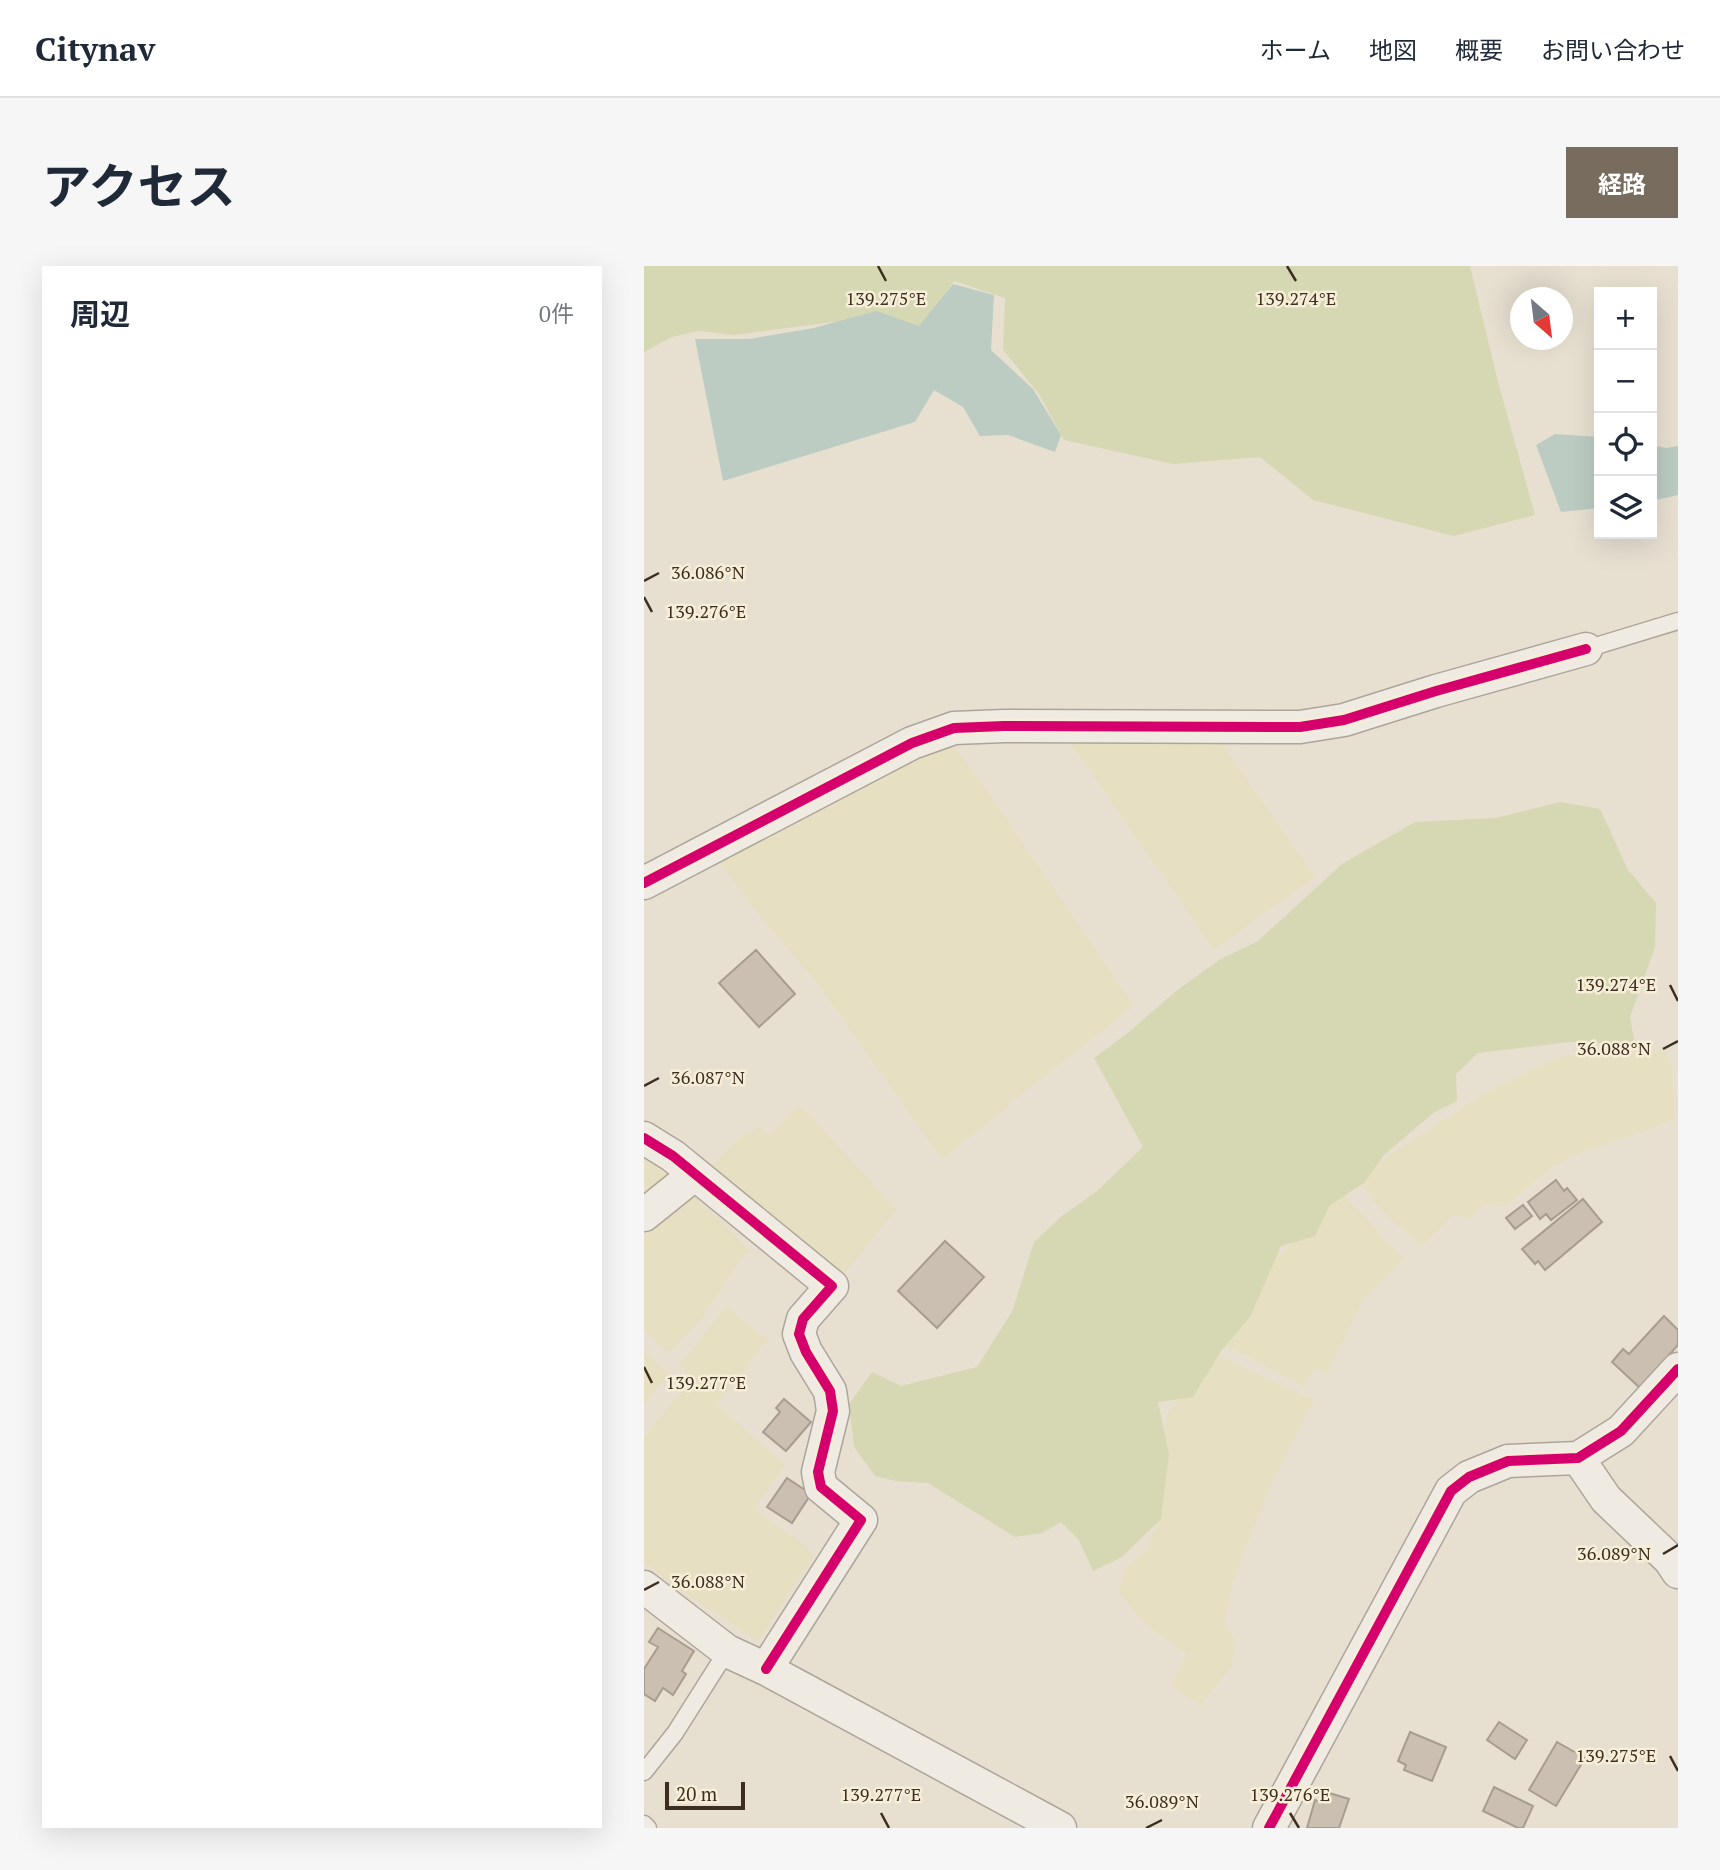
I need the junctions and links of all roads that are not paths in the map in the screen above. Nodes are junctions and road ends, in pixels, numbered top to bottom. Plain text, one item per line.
1 (1678, 621) edge
2 (1586, 649) joint
3 (644, 883) edge
4 (644, 1138) edge
5 (695, 1174) junction
6 (644, 1215) edge
7 (1678, 1369) edge
8 (1578, 1458) junction
9 (1678, 1572) edge
10 (644, 1587) edge
11 (727, 1651) junction
12 (766, 1669) junction
13 (644, 1772) edge
14 (644, 1824) edge
15 (648, 1828) edge
16 (1060, 1828) edge
17 (1269, 1828) edge

1 - 2 lane
2 - 3 street
4 - 5 street
5 - 6 street
5 - 12 street
7 - 8 street
8 - 9 street
8 - 17 street
10 - 11 street
11 - 12 street
11 - 13 lane
12 - 16 street
14 - 15 lane

